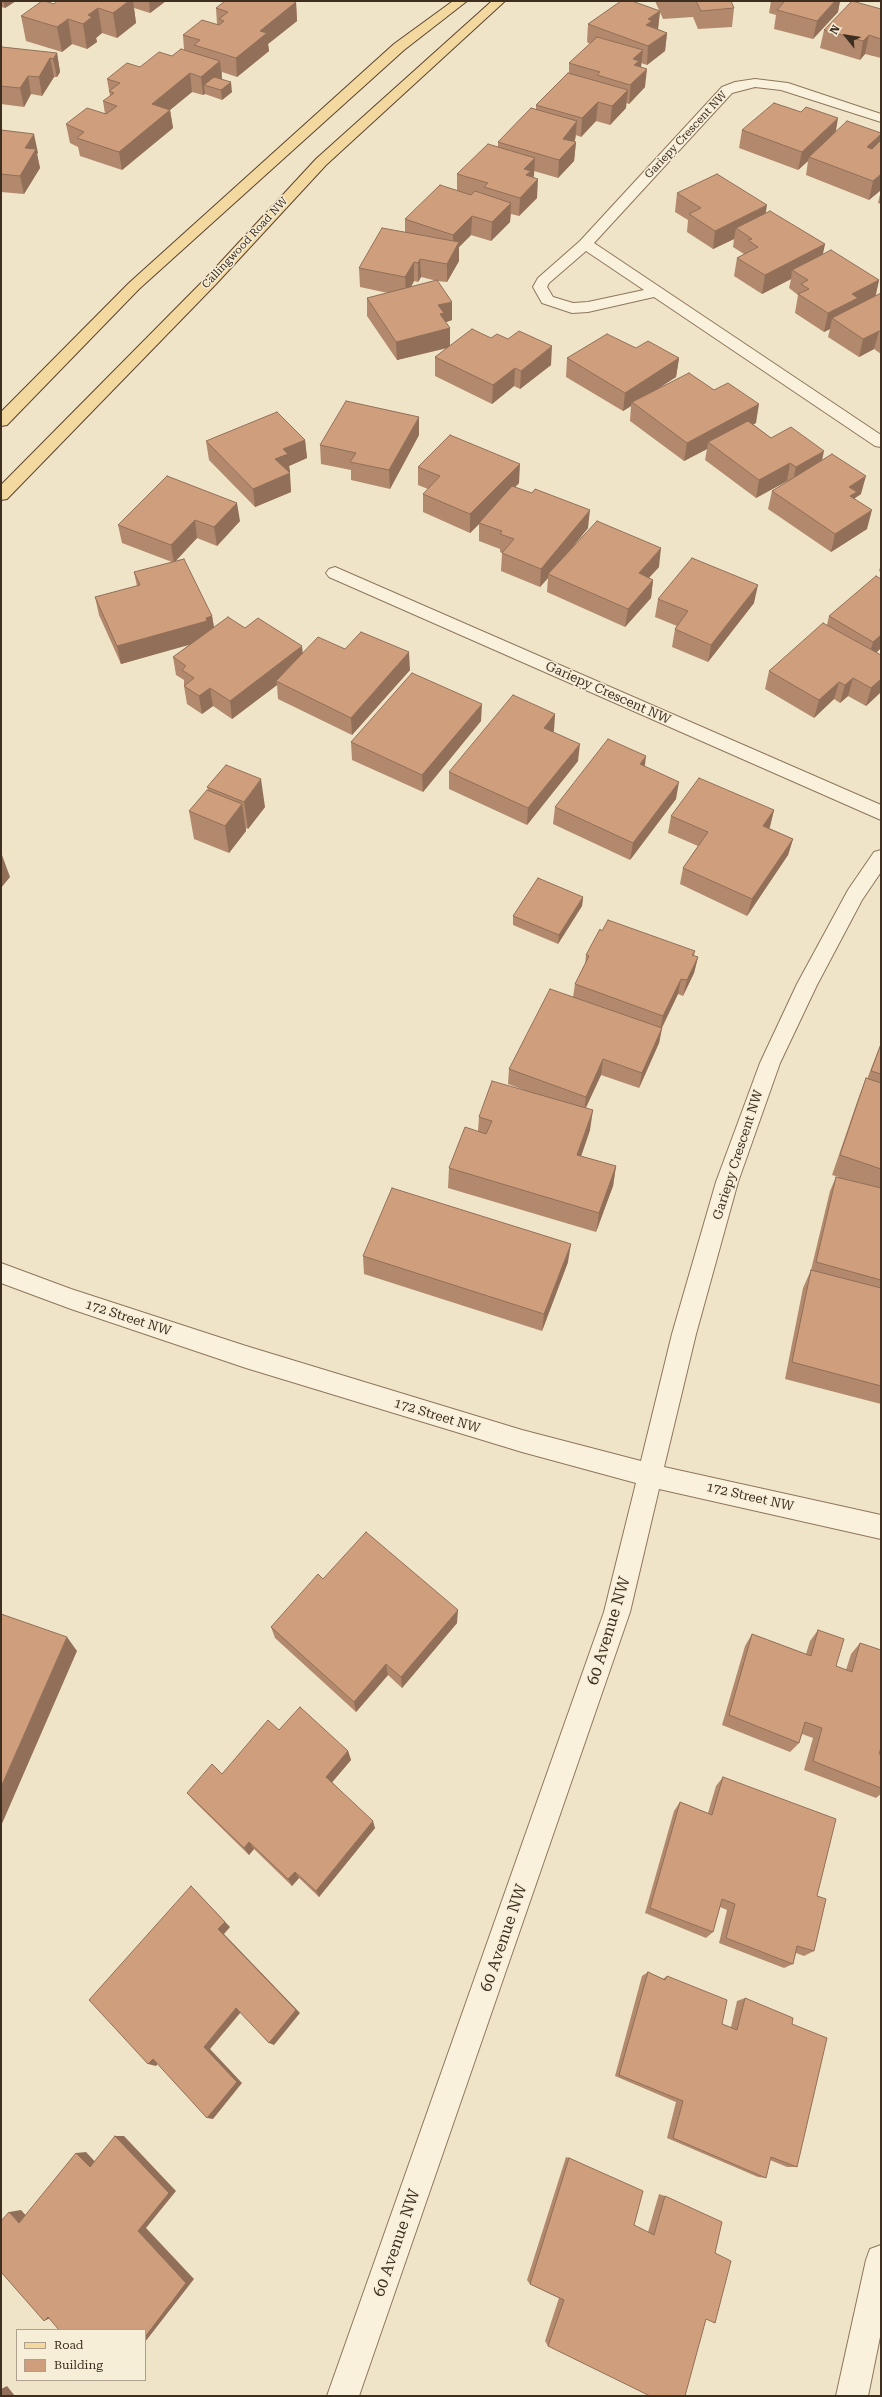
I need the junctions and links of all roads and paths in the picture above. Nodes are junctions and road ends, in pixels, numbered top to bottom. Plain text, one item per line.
1 (441, 1) edge
2 (461, 1) edge
3 (499, 1) edge
4 (399, 47) junction
5 (881, 118) edge
6 (585, 244) junction
7 (658, 292) junction
8 (1, 420) edge
9 (881, 442) edge
10 (1, 495) edge
11 (335, 573) dead end
12 (881, 813) edge
13 (881, 856) edge
14 (1, 1273) edge
15 (650, 1475) junction
16 (881, 1527) edge
17 (880, 2271) edge
18 (343, 2396) edge
19 (852, 2396) edge

1 - 4 main road
2 - 4 main road
3 - 10 main road, Callingwood Road NW
4 - 8 main road
5 - 6 street, Gariepy Crescent NW
6 - 7 street
6 - 7 street, Gariepy Crescent NW
7 - 9 street
11 - 12 street, Gariepy Crescent NW
13 - 15 street, Gariepy Crescent NW
14 - 15 street, 172 Street NW
15 - 16 street, 172 Street NW
15 - 18 street, 60 Avenue NW
17 - 19 street

